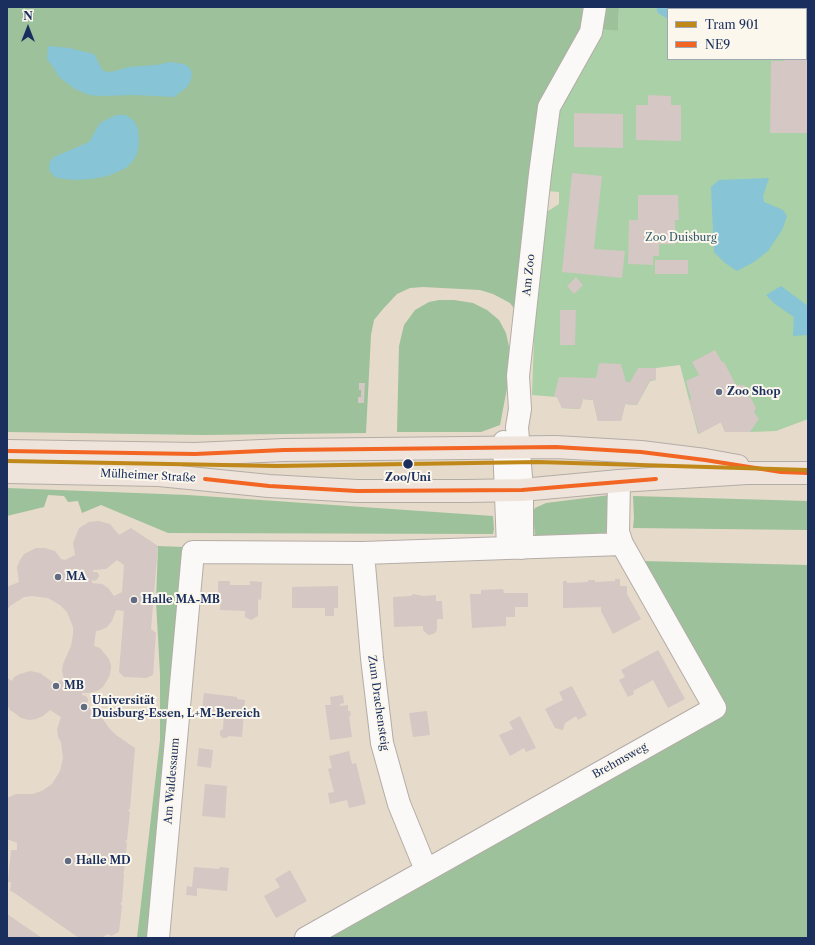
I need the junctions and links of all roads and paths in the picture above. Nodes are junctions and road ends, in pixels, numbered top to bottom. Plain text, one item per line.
1 (595, 7) edge
2 (511, 447) junction
3 (7, 451) edge
4 (7, 472) edge
5 (781, 472) junction
6 (808, 473) edge
7 (619, 481) junction
8 (514, 490) junction
9 (622, 544) junction
10 (515, 548) junction
11 (363, 553) junction
12 (426, 870) junction
13 (158, 938) edge
14 (306, 938) edge

1 - 2 street, Am Zoo
2 - 3 main road, Mülheimer Straße
2 - 5 main road, Mülheimer Straße
2 - 8 street
4 - 8 main road, Mülheimer Straße
5 - 6 main road, Mülheimer Straße
5 - 7 main road, Mülheimer Straße
7 - 8 main road, Mülheimer Straße
7 - 9 street, Brehmsweg
8 - 10 street
9 - 10 street
9 - 12 street, Brehmsweg
10 - 11 street
11 - 12 street, Zum Drachensteig
11 - 13 street, Am Waldessaum
12 - 14 street, Brehmsweg

